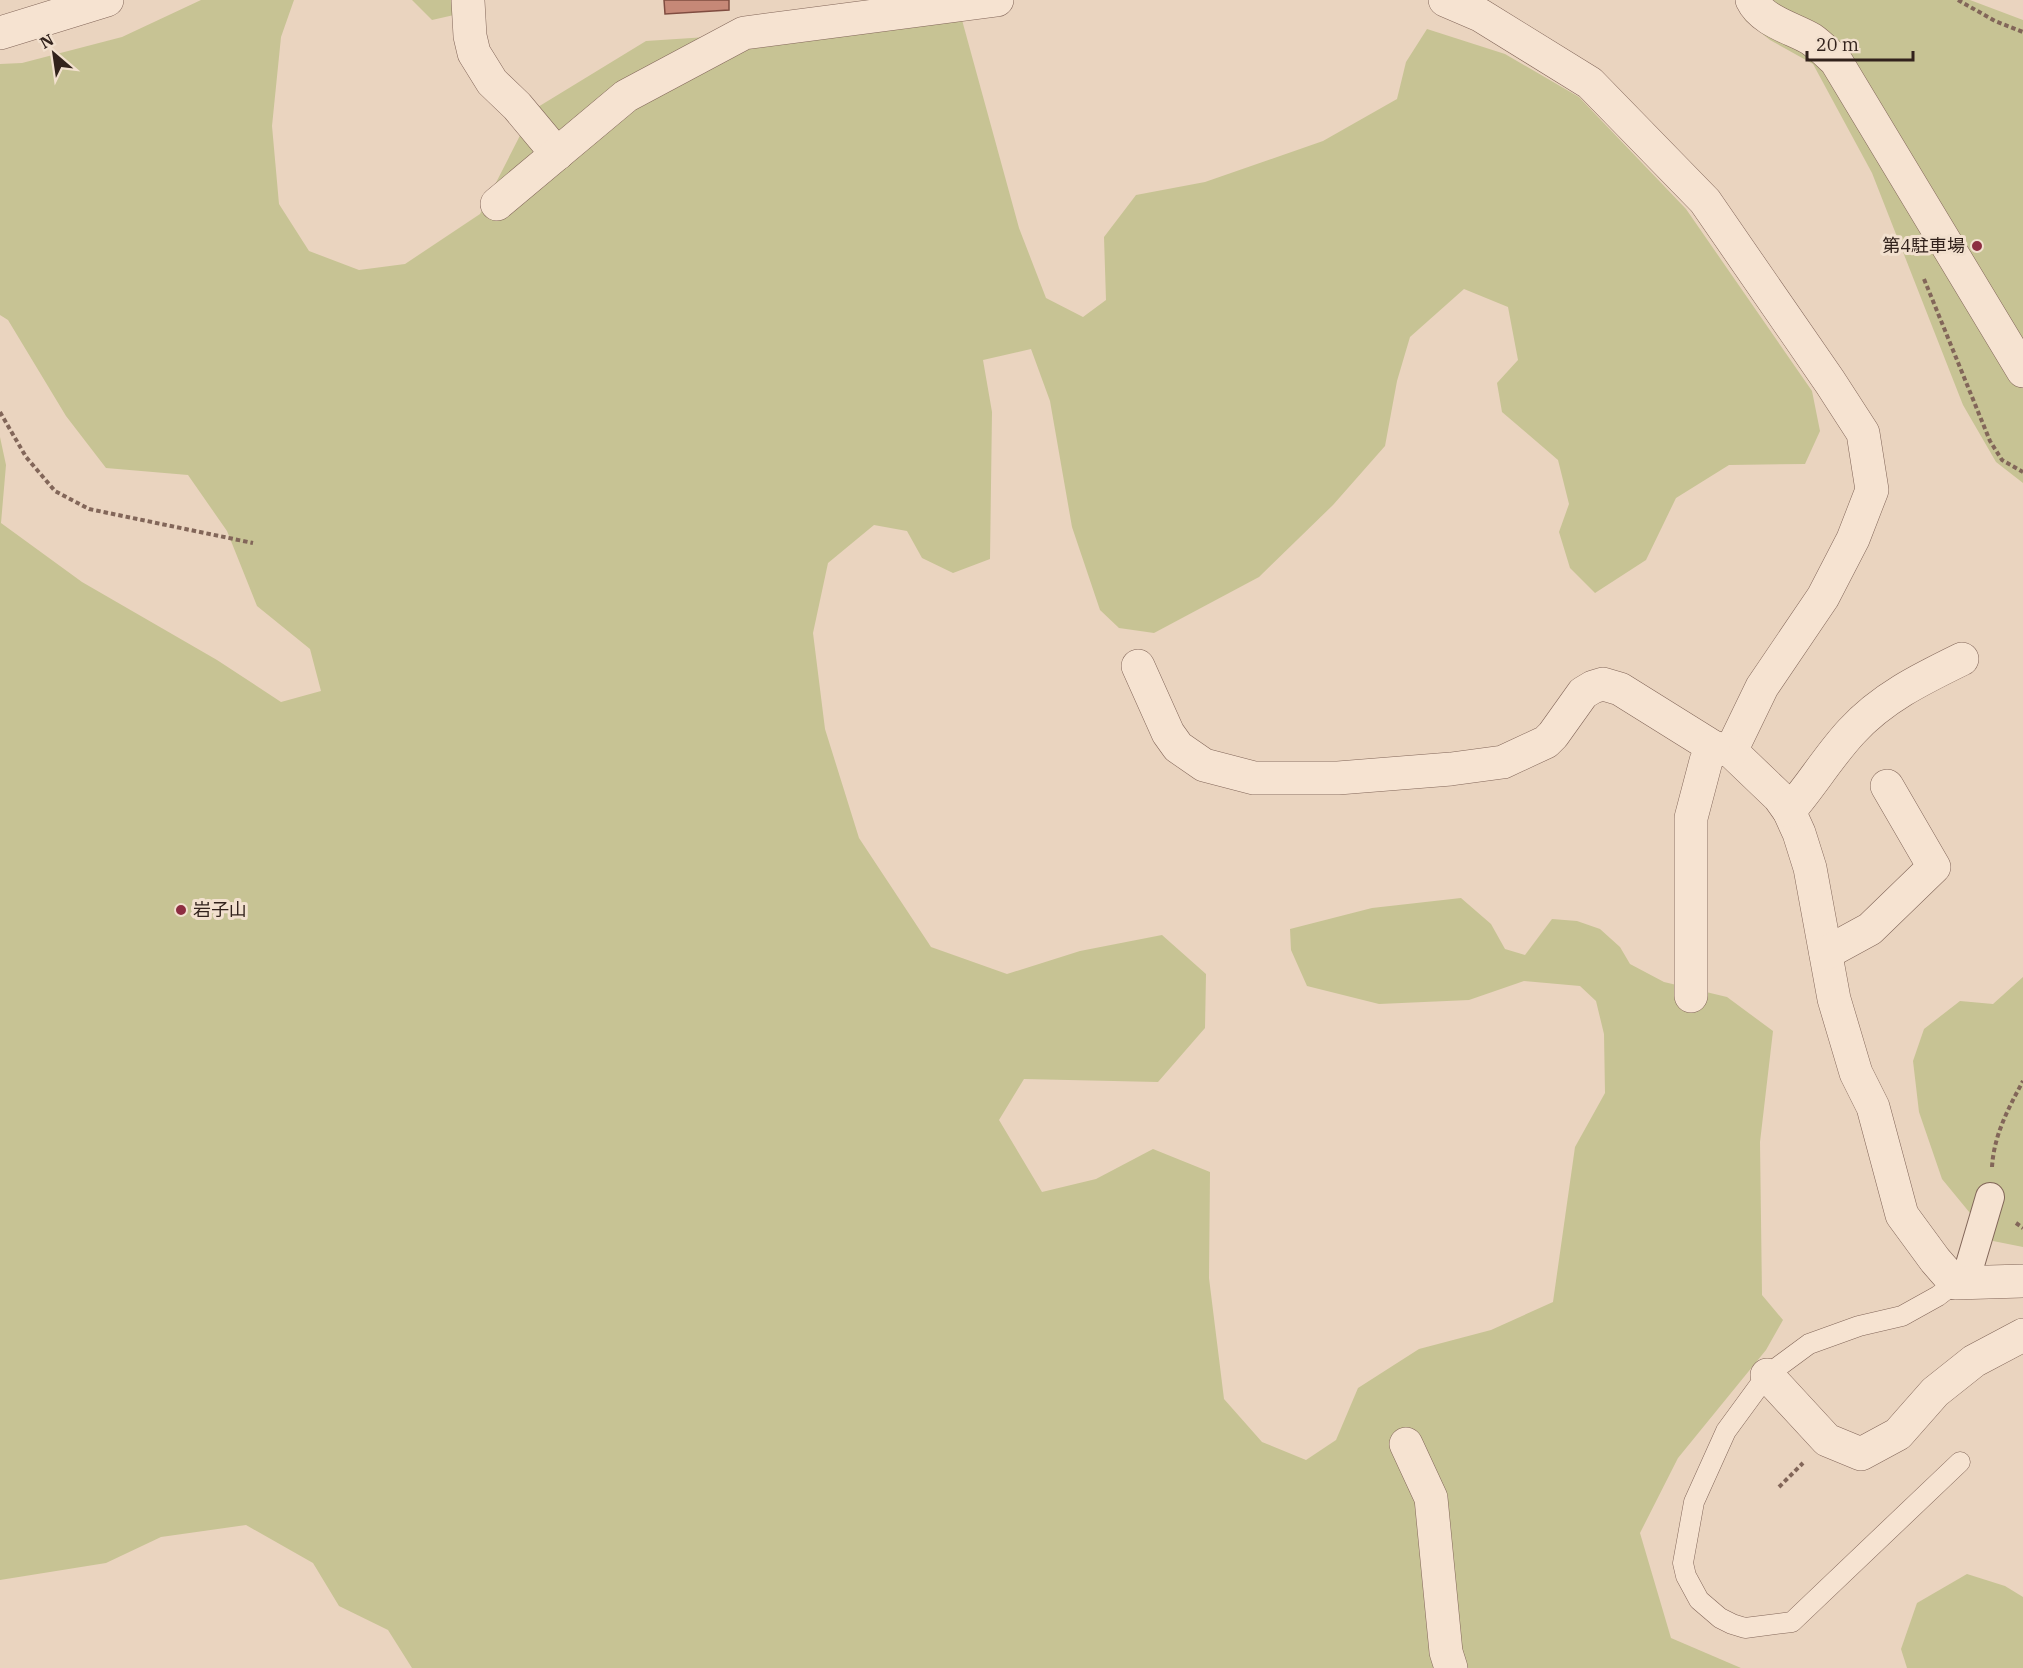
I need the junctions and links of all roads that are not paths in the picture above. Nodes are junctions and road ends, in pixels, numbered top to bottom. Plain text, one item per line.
1 (107, 0) edge
2 (997, 0) edge
3 (1445, 0) edge
4 (1752, 0) edge
5 (468, 1) edge
6 (0, 33) edge
7 (557, 154) junction
8 (497, 204) dead end
9 (2023, 371) edge
10 (1962, 659) dead end
11 (1138, 666) dead end
12 (1722, 749) junction
13 (1887, 786) dead end
14 (1789, 811) junction
15 (1826, 953) junction
16 (1691, 996) dead end
17 (1990, 1197) road end
18 (2023, 1281) edge
19 (1955, 1283) junction
20 (2023, 1335) edge
21 (1767, 1375) junction
22 (1406, 1444) dead end
23 (1960, 1462) dead end
24 (1451, 1668) edge

1 - 6 street
2 - 7 street
3 - 12 street
4 - 9 street
5 - 7 street
7 - 8 street
10 - 14 street
11 - 12 street
12 - 14 street
12 - 16 street
13 - 15 street
14 - 15 street
15 - 19 street
17 - 19 street
18 - 19 street
19 - 21 lane
20 - 21 street
21 - 23 lane
22 - 24 street

